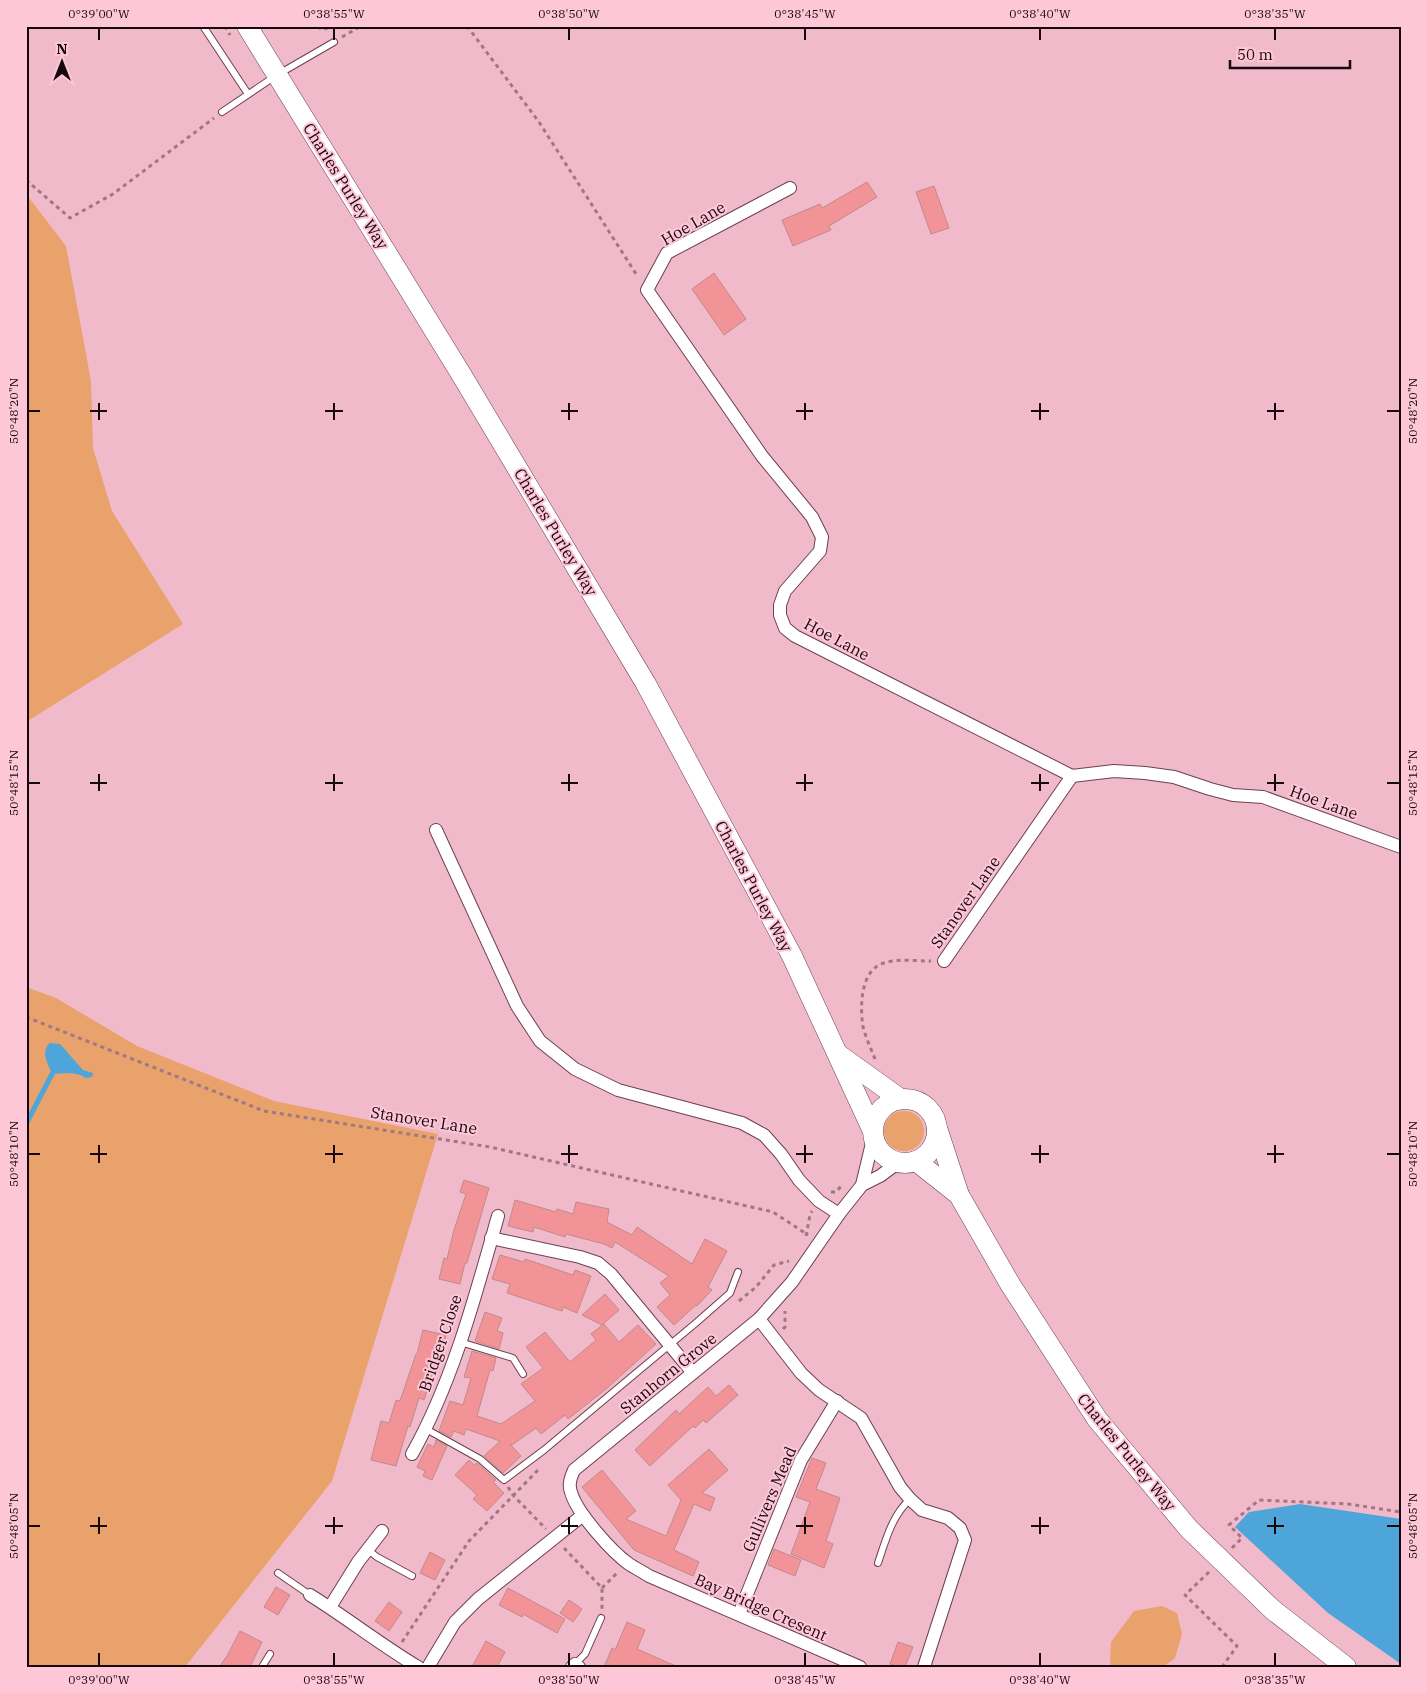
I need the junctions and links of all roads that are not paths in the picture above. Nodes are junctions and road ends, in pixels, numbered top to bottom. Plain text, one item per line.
1 (203, 26) edge
2 (247, 26) edge
3 (334, 42) road end
4 (277, 75) junction
5 (248, 94) junction
6 (222, 112) road end
7 (790, 188) dead end
8 (1072, 776) junction
9 (436, 830) dead end
10 (1401, 847) edge
11 (944, 961) road end
12 (838, 1054) junction
13 (900, 1098) junction
14 (937, 1128) junction
15 (873, 1134) junction
16 (907, 1161) junction
17 (862, 1185) junction
18 (959, 1195) junction
19 (839, 1214) junction
20 (498, 1216) dead end
21 (491, 1238) junction
22 (738, 1272) dead end
23 (759, 1319) junction
24 (460, 1342) junction
25 (671, 1346) junction
26 (693, 1373) junction
27 (523, 1374) dead end
28 (838, 1401) junction
29 (426, 1429) junction
30 (412, 1454) dead end
31 (910, 1499) junction
32 (583, 1515) junction
33 (382, 1531) dead end
34 (367, 1549) junction
35 (878, 1563) dead end
36 (278, 1574) dead end
37 (412, 1576) dead end
38 (649, 1576) joint
39 (310, 1595) joint
40 (330, 1607) junction
41 (739, 1614) junction
42 (601, 1618) dead end
43 (270, 1654) dead end
44 (830, 1654) junction
45 (575, 1666) edge
46 (262, 1667) edge
47 (418, 1667) edge
48 (428, 1667) edge
49 (824, 1667) edge
50 (860, 1667) edge
51 (924, 1667) edge
52 (1346, 1667) edge

1 - 5 lane
2 - 4 main road, Charles Purley Way
3 - 4 lane
4 - 5 lane
4 - 12 main road, Charles Purley Way
5 - 6 lane
7 - 8 street, Hoe Lane
8 - 10 street, Hoe Lane
8 - 11 street, Stanover Lane
9 - 19 street
12 - 13 main road, Charles Purley Way
12 - 15 main road, Charles Purley Way
13 - 14 main road
13 - 15 main road
14 - 16 main road
14 - 18 main road, Charles Purley Way
15 - 16 main road
15 - 17 street, Stanhorn Grove
16 - 17 street, Stanhorn Grove
16 - 18 main road, Charles Purley Way
17 - 19 street, Stanhorn Grove
18 - 52 main road, Charles Purley Way
19 - 23 street, Stanhorn Grove
20 - 21 street, Bridger Close
21 - 24 street, Bridger Close
21 - 25 street
22 - 25 lane
23 - 26 street, Stanhorn Grove
23 - 28 street
24 - 27 lane
24 - 29 street, Bridger Close
25 - 26 street
25 - 29 lane
26 - 32 street, Stanhorn Grove
28 - 31 street
28 - 41 street, Gullivers Mead
29 - 30 street, Bridger Close
31 - 35 lane
31 - 51 street
32 - 38 street, Stanhorn Grove
32 - 48 street
33 - 34 street
34 - 37 lane
34 - 40 street
36 - 39 lane
38 - 41 street, Bay Bridge Cresent
39 - 40 street
40 - 47 street
41 - 44 street, Bay Bridge Cresent
42 - 45 lane
43 - 46 lane
44 - 49 street
44 - 50 street, Bay Bridge Cresent

